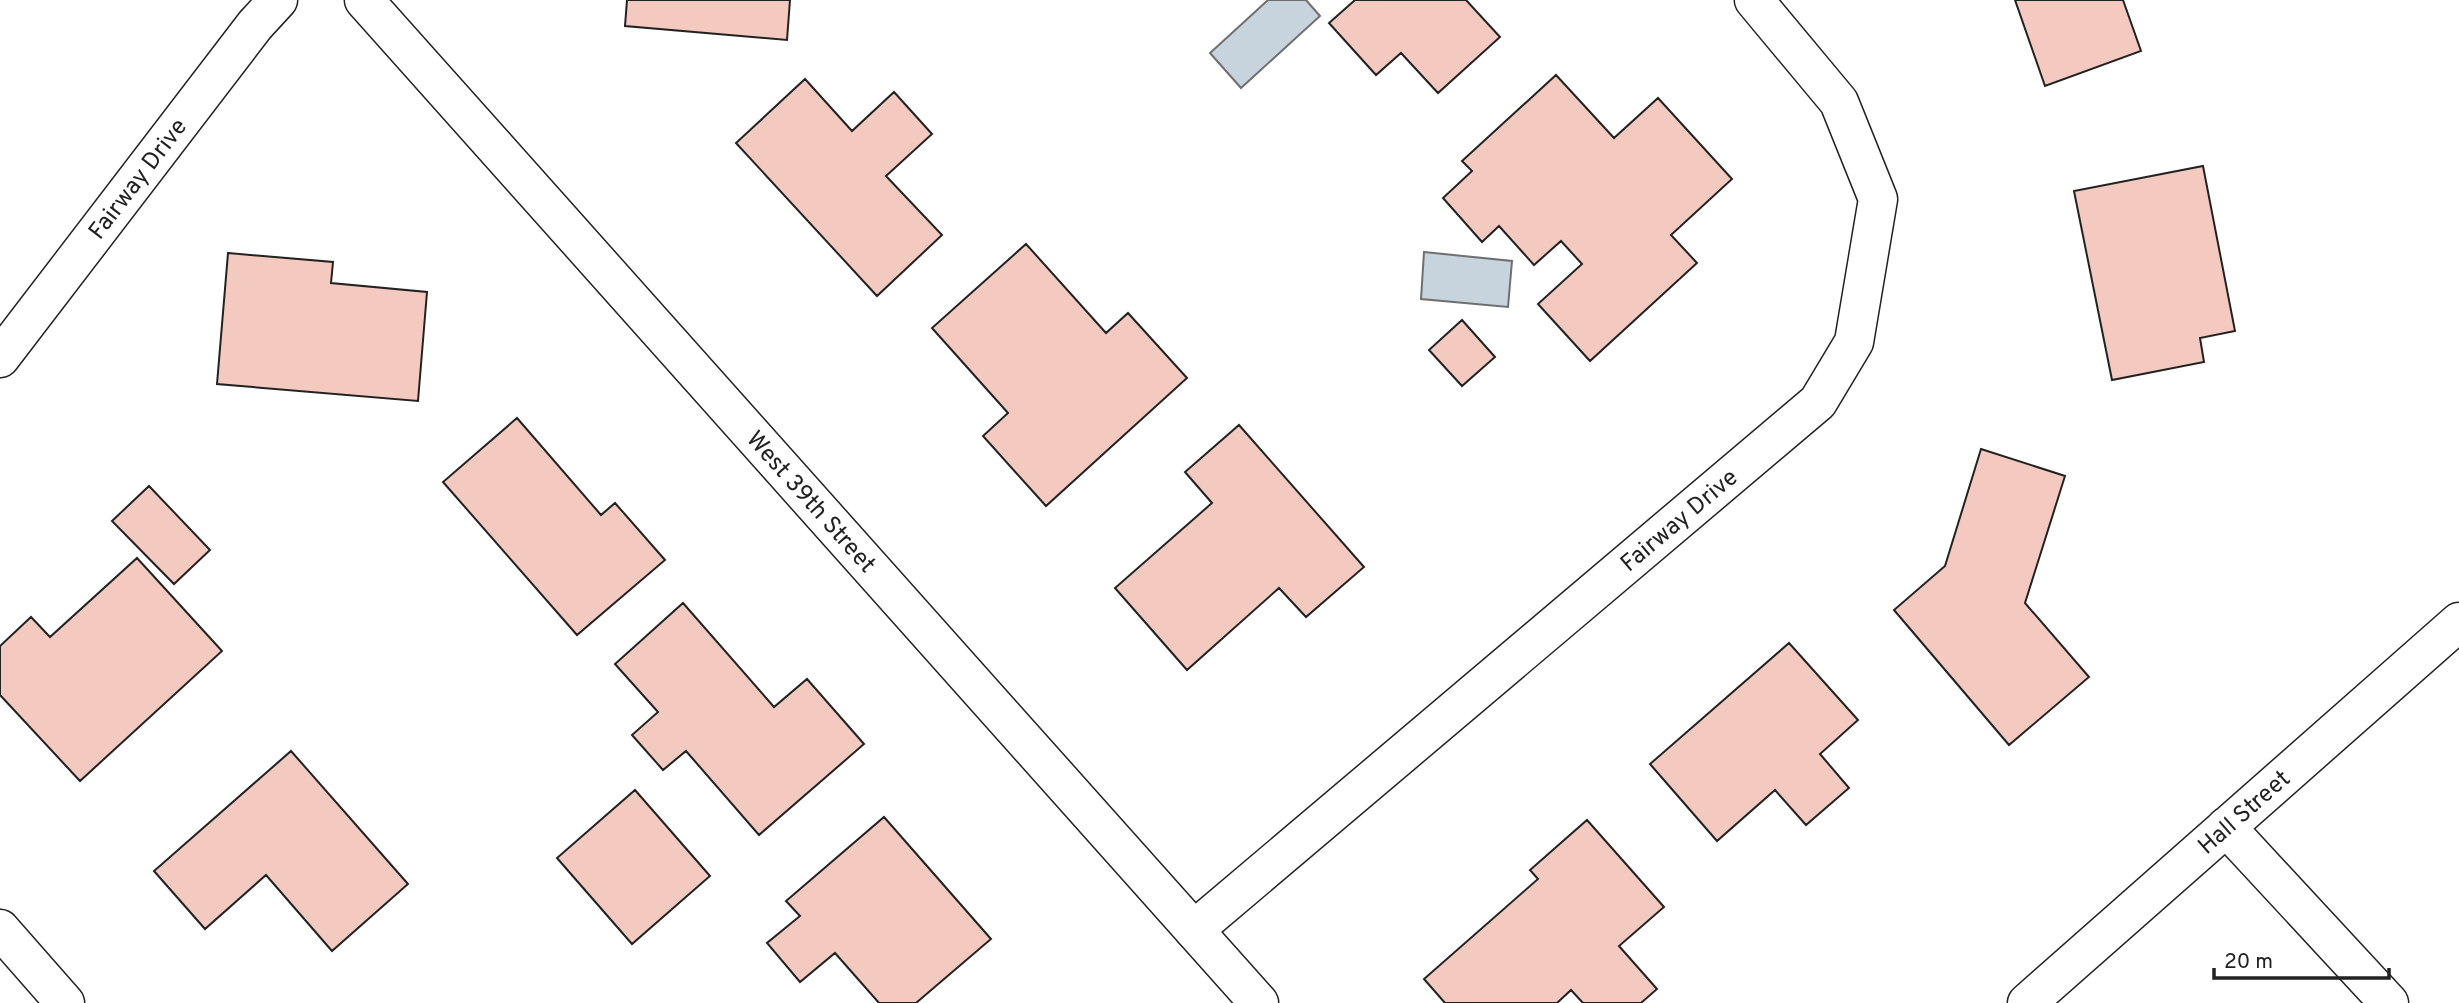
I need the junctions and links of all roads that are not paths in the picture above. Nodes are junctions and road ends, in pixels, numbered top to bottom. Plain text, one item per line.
1 (278, 0) edge
2 (364, 0) edge
3 (1754, 0) edge
4 (0, 358) edge
5 (2459, 622) edge
6 (2226, 827) junction
7 (0, 929) edge
8 (1195, 930) junction
9 (65, 1003) edge
10 (1259, 1003) edge
11 (2027, 1003) edge
12 (2389, 1003) edge

1 - 4 street, Fairway Drive
2 - 8 street, West 39th Street
3 - 8 street, Fairway Drive
5 - 6 street, Hall Street
6 - 11 street, Hall Street
6 - 12 street
7 - 9 street
8 - 10 street, West 39th Street

